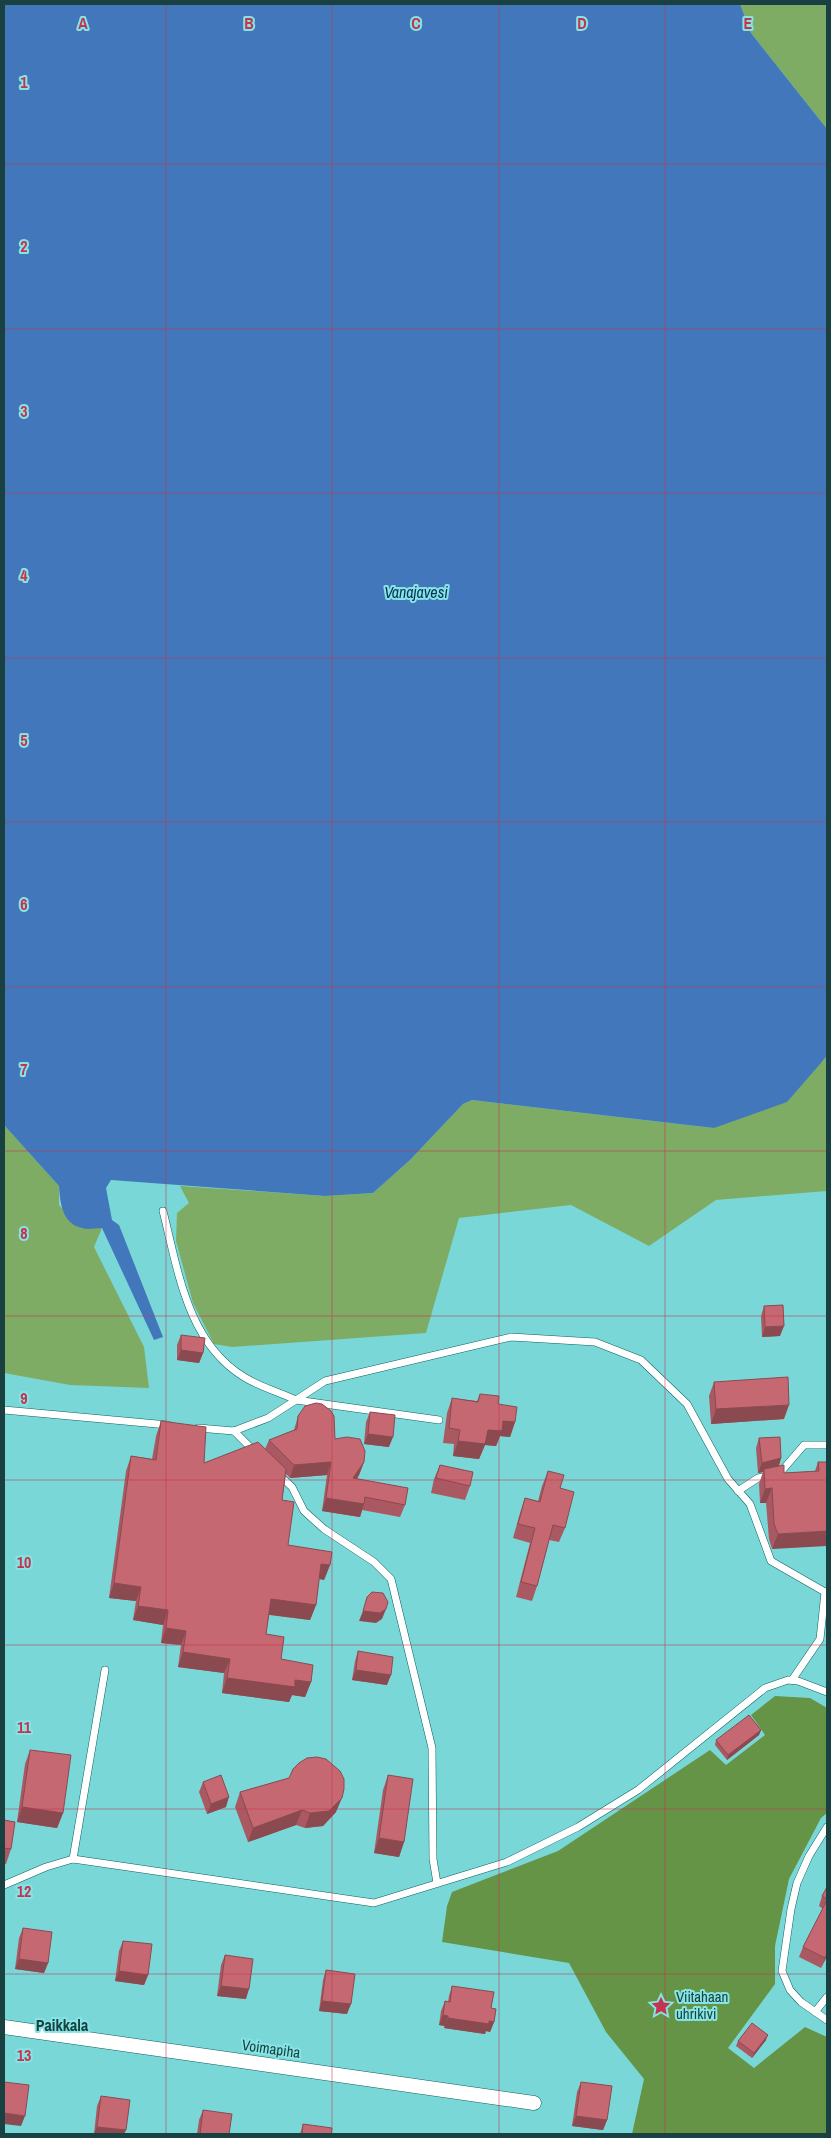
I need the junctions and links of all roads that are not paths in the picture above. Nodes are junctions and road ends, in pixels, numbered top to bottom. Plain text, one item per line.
1 (163, 1211) dead end
2 (296, 1400) junction
3 (4, 1410) edge
4 (439, 1420) dead end
5 (176, 1426) edge
6 (186, 1427) edge
7 (234, 1431) junction
8 (827, 1445) edge
9 (260, 1456) edge
10 (272, 1469) edge
11 (738, 1491) junction
12 (826, 1591) edge
13 (105, 1670) dead end
14 (792, 1680) junction
15 (827, 1692) edge
16 (827, 1827) edge
17 (74, 1859) junction
18 (437, 1882) junction
19 (4, 1885) edge
20 (827, 1997) edge
21 (815, 2012) junction
22 (827, 2020) edge
23 (4, 2027) edge
24 (534, 2104) dead end

1 - 2 lane
2 - 4 lane
2 - 7 lane
2 - 11 lane
3 - 5 lane
6 - 7 lane
7 - 9 lane
8 - 11 lane
10 - 18 lane
11 - 12 lane
12 - 14 lane
13 - 17 lane
14 - 15 lane
14 - 18 lane
16 - 21 lane
17 - 18 lane
17 - 19 lane
20 - 21 lane
21 - 22 lane
23 - 24 street, Voimapiha

